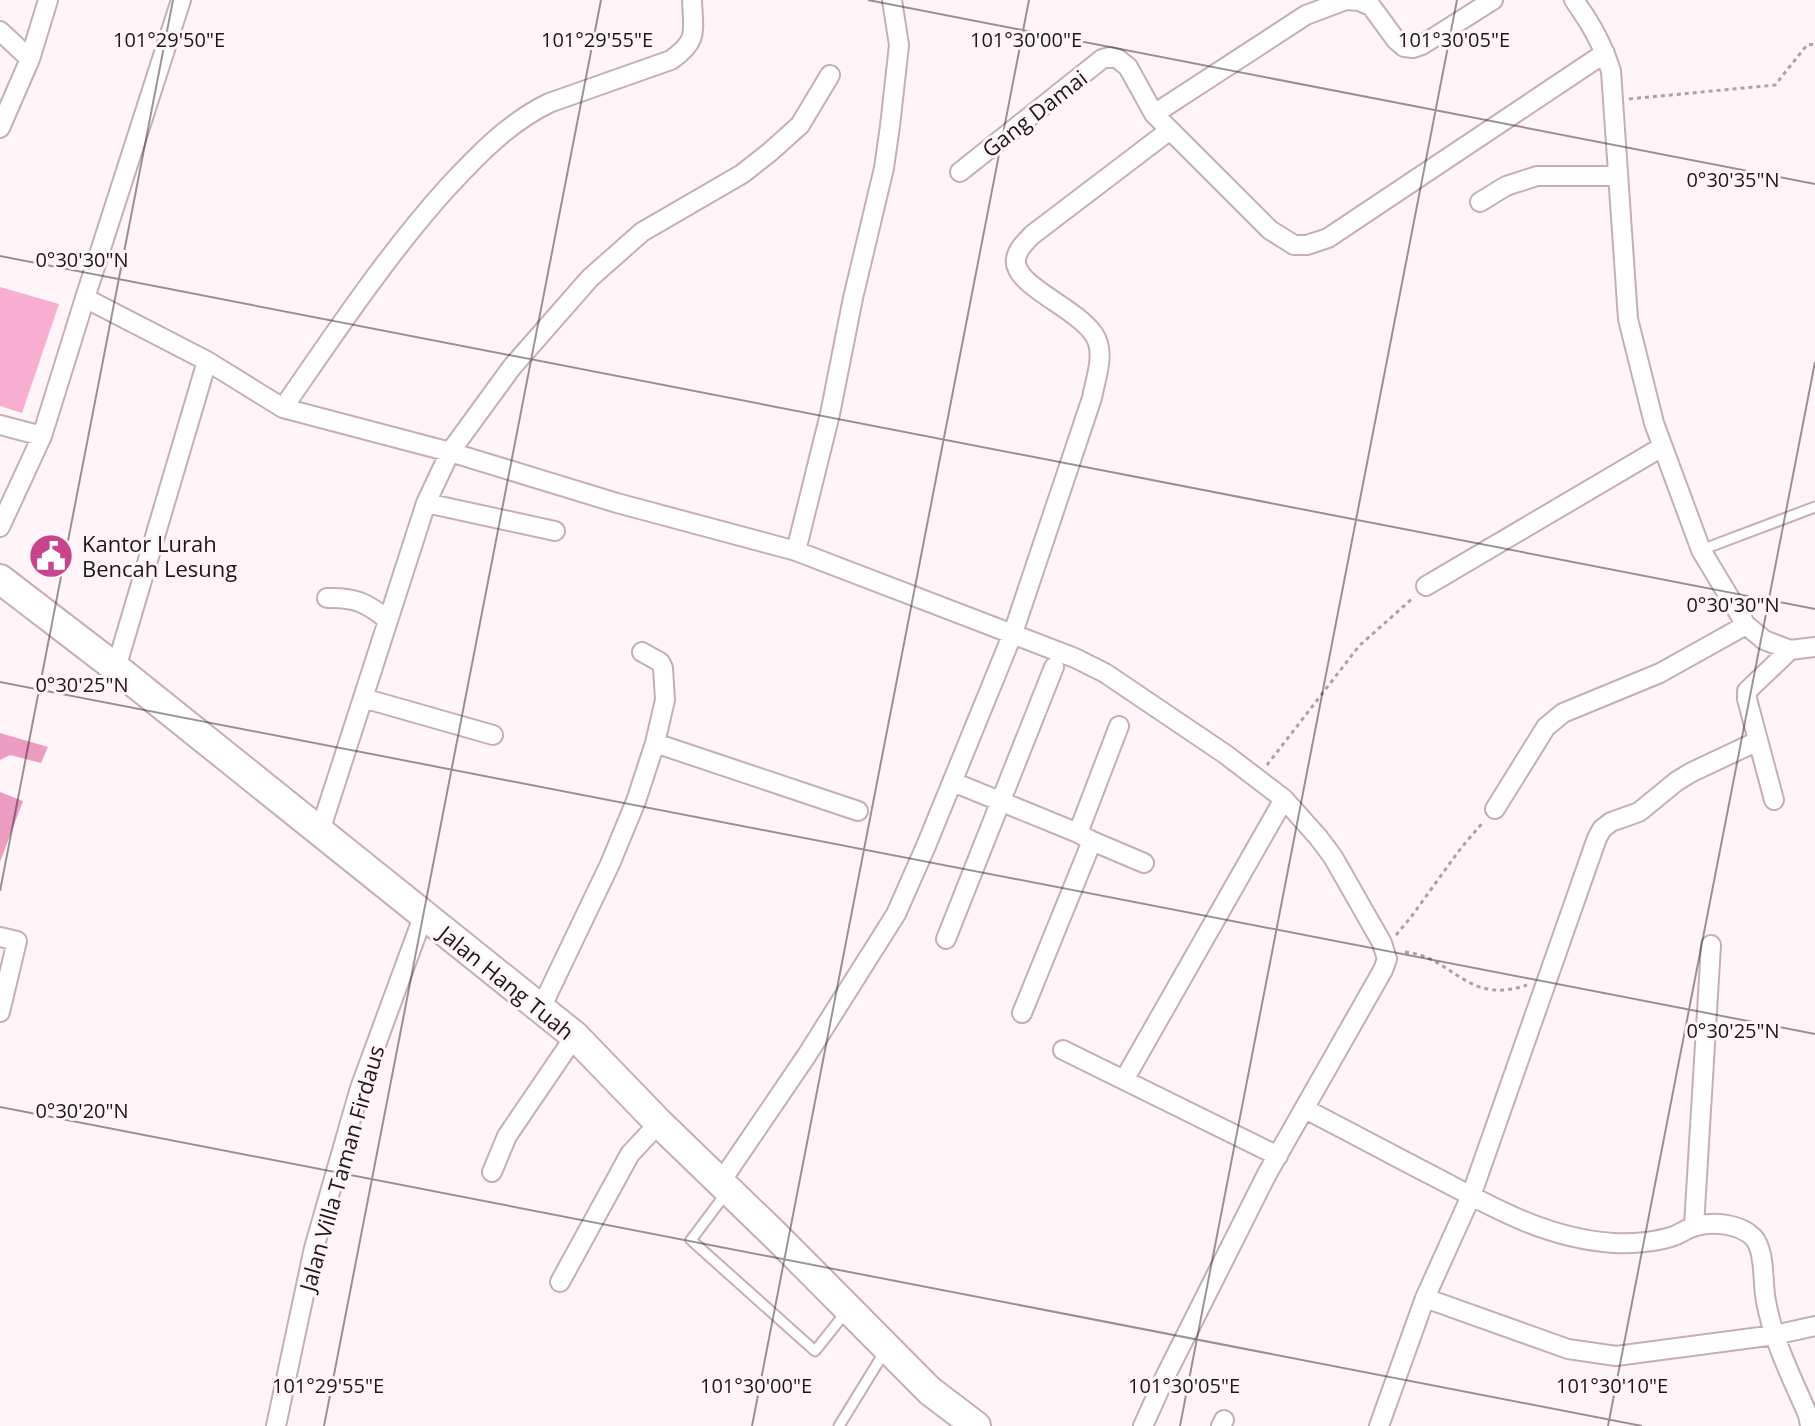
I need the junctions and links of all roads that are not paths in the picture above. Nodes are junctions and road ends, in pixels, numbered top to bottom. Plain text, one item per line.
1 (48, 0) edge
2 (181, 0) edge
3 (692, 0) edge
4 (892, 0) edge
5 (1493, 0) edge
6 (1574, 0) edge
7 (0, 31) edge
8 (1605, 53) junction
9 (30, 59) junction
10 (830, 75) dead end
11 (1154, 114) junction
12 (0, 128) edge
13 (1170, 130) junction
14 (960, 172) dead end
15 (1618, 176) junction
16 (1480, 202) dead end
17 (85, 298) junction
18 (207, 361) junction
19 (283, 408) junction
20 (0, 425) edge
21 (42, 436) junction
22 (1662, 447) junction
23 (450, 452) junction
24 (426, 503) junction
25 (1815, 507) edge
26 (0, 527) edge
27 (555, 531) dead end
28 (1701, 550) junction
29 (796, 551) junction
30 (0, 579) edge
31 (1426, 586) road end
32 (327, 598) dead end
33 (388, 620) junction
34 (1746, 625) junction
35 (1013, 633) junction
36 (1815, 647) edge
37 (1790, 650) junction
38 (642, 652) dead end
39 (1054, 667) dead end
40 (116, 668) junction
41 (363, 698) junction
42 (1119, 726) dead end
43 (493, 735) dead end
44 (1758, 741) junction
45 (655, 743) junction
46 (953, 782) junction
47 (1284, 799) junction
48 (1774, 800) dead end
49 (1001, 802) junction
50 (1495, 809) road end
51 (858, 811) dead end
52 (320, 831) junction
53 (1085, 837) junction
54 (1144, 863) dead end
55 (424, 914) junction
56 (0, 937) edge
57 (946, 939) dead end
58 (1711, 945) dead end
59 (7, 950) edge
60 (541, 1008) junction
61 (0, 1012) edge
62 (1022, 1013) dead end
63 (575, 1036) junction
64 (1063, 1050) dead end
65 (1124, 1080) junction
66 (1305, 1109) junction
67 (659, 1123) junction
68 (1278, 1156) junction
69 (492, 1172) dead end
70 (724, 1187) junction
71 (1471, 1196) junction
72 (1694, 1226) junction
73 (560, 1282) dead end
74 (1425, 1298) junction
75 (848, 1309) junction
76 (1815, 1326) edge
77 (1775, 1335) junction
78 (886, 1348) junction
79 (276, 1426) edge
80 (839, 1426) edge
81 (976, 1426) edge
82 (1143, 1426) edge
83 (1379, 1426) edge
84 (1810, 1426) edge

1 - 9 street
2 - 17 street
3 - 19 street
4 - 29 street
5 - 11 street
6 - 8 street
7 - 9 street
8 - 13 street
8 - 15 street
9 - 12 street
10 - 23 street
11 - 13 street
11 - 14 street, Gang Damai
13 - 35 street
15 - 16 street
15 - 22 street
17 - 18 street
17 - 21 street
18 - 19 street
18 - 40 street
19 - 23 street
20 - 21 street
21 - 26 street
22 - 28 street
22 - 31 street
23 - 24 street
23 - 29 street
24 - 27 street
24 - 33 street
25 - 28 lane
28 - 34 street
29 - 35 street
30 - 40 main road, Jalan Hang Tuah
32 - 33 street
33 - 41 street
34 - 37 street
34 - 50 street
35 - 46 street
35 - 47 street
36 - 37 street
37 - 44 street
38 - 45 street
39 - 49 street
40 - 52 main road, Jalan Hang Tuah
41 - 43 street
41 - 52 street
42 - 53 street
44 - 48 street
44 - 71 street
45 - 51 street
45 - 60 street
46 - 49 street
46 - 70 street
47 - 65 street
47 - 66 street
49 - 53 street
49 - 57 street
52 - 55 main road, Jalan Hang Tuah
53 - 54 street
53 - 62 street
55 - 60 main road, Jalan Hang Tuah
55 - 79 street, Jalan Villa Taman Firdaus
56 - 59 street
58 - 72 street
59 - 61 street
60 - 63 main road, Jalan Hang Tuah
63 - 67 main road, Jalan Hang Tuah
63 - 69 street
64 - 65 street
65 - 68 street
66 - 68 street
66 - 71 street
67 - 70 main road, Jalan Hang Tuah
67 - 73 street
68 - 82 street
70 - 75 main road, Jalan Hang Tuah
70 - 75 lane
71 - 72 street
71 - 74 street
72 - 77 street
74 - 77 street
74 - 83 street
75 - 78 main road, Jalan Hang Tuah
76 - 77 street
77 - 84 street
78 - 80 lane
78 - 81 main road, Jalan Hang Tuah

